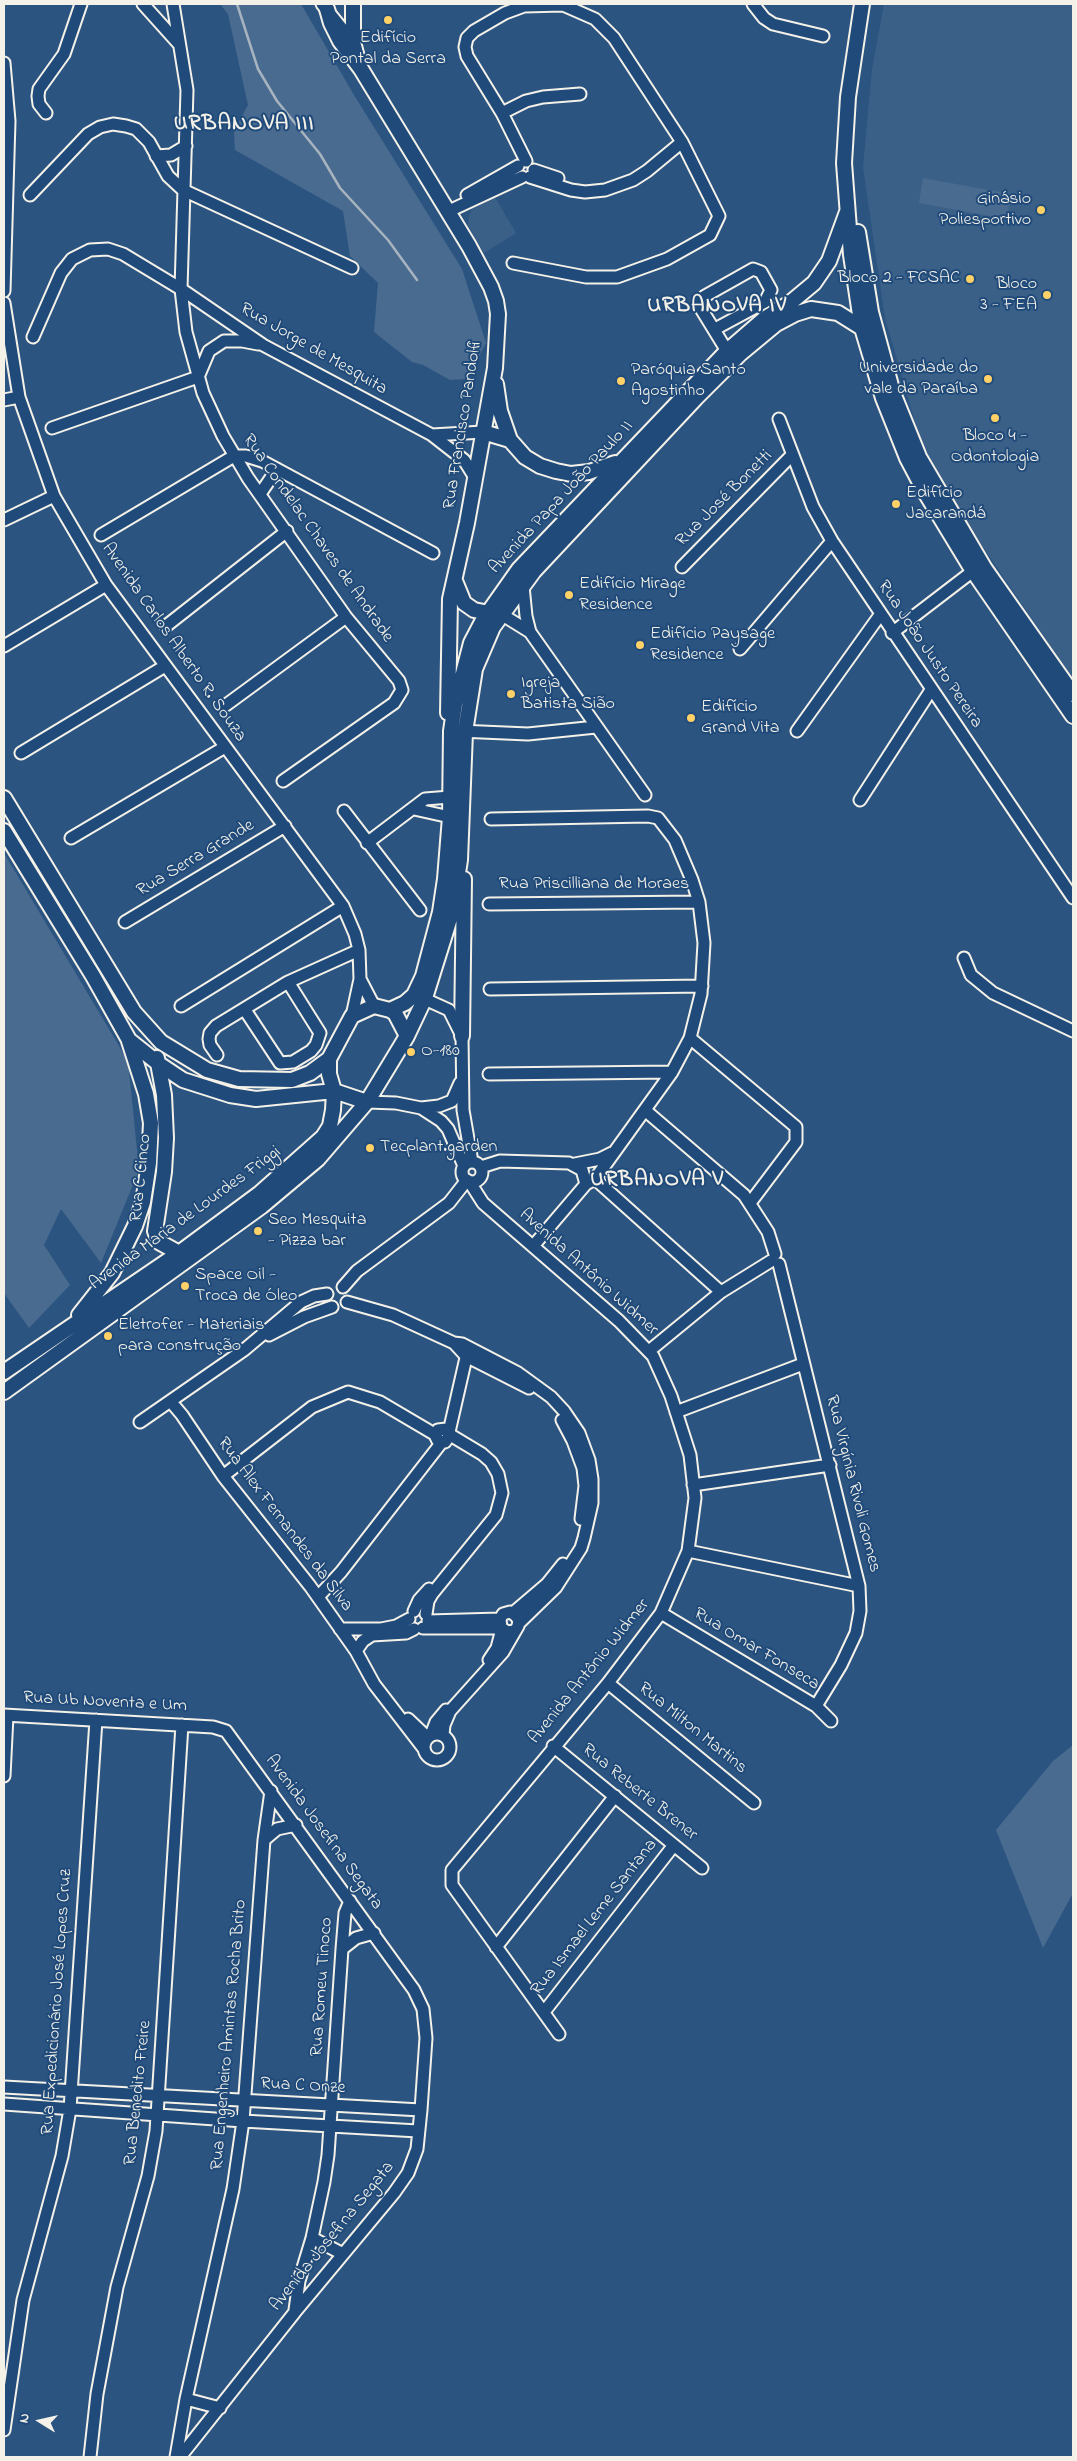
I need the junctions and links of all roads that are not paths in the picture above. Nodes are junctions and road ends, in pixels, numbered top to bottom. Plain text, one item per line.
1 (81, 4) edge
2 (143, 4) edge
3 (173, 4) edge
4 (353, 4) edge
5 (753, 4) edge
6 (862, 4) edge
7 (871, 4) edge
8 (325, 7) edge
9 (823, 36) dead end
10 (353, 42) junction
11 (178, 43) junction
12 (4, 63) edge
13 (361, 69) junction
14 (580, 94) dead end
15 (6, 96) edge
16 (46, 113) dead end
17 (502, 113) junction
18 (682, 142) junction
19 (186, 146) junction
20 (156, 156) junction
21 (522, 163) junction
22 (529, 174) junction
23 (183, 190) junction
24 (30, 195) dead end
25 (5, 199) edge
26 (462, 203) junction
27 (449, 211) junction
28 (847, 212) junction
29 (513, 263) dead end
30 (352, 268) dead end
31 (181, 289) junction
32 (4, 292) edge
33 (4, 303) edge
34 (862, 328) junction
35 (715, 330) junction
36 (33, 337) dead end
37 (263, 345) junction
38 (727, 350) junction
39 (495, 368) junction
40 (198, 377) junction
41 (19, 397) junction
42 (4, 400) edge
43 (779, 418) dead end
44 (52, 428) dead end
45 (483, 432) junction
46 (432, 435) junction
47 (510, 440) junction
48 (792, 455) junction
49 (234, 456) junction
50 (622, 460) junction
51 (277, 469) junction
52 (571, 474) junction
53 (474, 476) junction
54 (260, 494) junction
55 (54, 496) junction
56 (592, 499) junction
57 (4, 520) edge
58 (288, 531) junction
59 (101, 535) dead end
60 (832, 541) junction
61 (433, 553) dead end
62 (682, 567) dead end
63 (973, 572) junction
64 (455, 580) junction
65 (106, 584) junction
66 (523, 586) junction
67 (487, 613) junction
68 (501, 614) junction
69 (880, 615) junction
70 (346, 617) junction
71 (166, 626) dead end
72 (530, 632) junction
73 (892, 632) junction
74 (4, 646) edge
75 (740, 650) dead end
76 (165, 666) junction
77 (931, 690) junction
78 (1073, 694) edge
79 (226, 704) dead end
80 (1073, 716) edge
81 (596, 727) junction
82 (458, 731) junction
83 (797, 731) dead end
84 (225, 747) junction
85 (21, 753) dead end
86 (283, 781) dead end
87 (644, 795) dead end
88 (450, 797) junction
89 (4, 798) edge
90 (860, 800) dead end
91 (414, 809) junction
92 (344, 811) dead end
93 (450, 817) junction
94 (491, 819) dead end
95 (285, 826) junction
96 (4, 831) edge
97 (72, 838) dead end
98 (368, 843) junction
99 (460, 860) junction
100 (1073, 898) edge
101 (699, 902) junction
102 (489, 904) dead end
103 (342, 906) junction
104 (420, 910) dead end
105 (125, 922) dead end
106 (359, 950) junction
107 (964, 958) dead end
108 (360, 979) junction
109 (288, 982) junction
110 (702, 986) junction
111 (490, 988) dead end
112 (420, 996) junction
113 (181, 1006) dead end
114 (374, 1006) junction
115 (245, 1010) junction
116 (390, 1010) junction
117 (352, 1016) junction
118 (149, 1031) junction
119 (1073, 1031) edge
120 (407, 1036) junction
121 (462, 1036) junction
122 (690, 1038) junction
123 (129, 1040) junction
124 (217, 1055) dead end
125 (330, 1059) junction
126 (158, 1064) junction
127 (672, 1072) junction
128 (489, 1074) dead end
129 (462, 1078) junction
130 (183, 1080) junction
131 (334, 1091) junction
132 (164, 1095) junction
133 (288, 1096) junction
134 (367, 1102) junction
135 (421, 1108) junction
136 (333, 1110) junction
137 (646, 1111) junction
138 (613, 1153) junction
139 (575, 1164) junction
140 (472, 1172) junction
141 (589, 1181) junction
142 (750, 1203) junction
143 (534, 1245) junction
144 (179, 1253) junction
145 (775, 1260) junction
146 (343, 1287) junction
147 (721, 1292) junction
148 (327, 1294) junction
149 (347, 1302) junction
150 (332, 1307) junction
151 (71, 1324) junction
152 (462, 1348) junction
153 (244, 1350) junction
154 (648, 1351) junction
155 (803, 1364) junction
156 (4, 1372) edge
157 (4, 1392) edge
158 (171, 1402) junction
159 (676, 1412) junction
160 (140, 1422) dead end
161 (445, 1435) junction
162 (830, 1465) junction
163 (223, 1476) junction
164 (694, 1485) junction
165 (688, 1551) junction
166 (859, 1586) junction
167 (318, 1597) junction
168 (661, 1613) junction
169 (419, 1620) junction
170 (508, 1624) junction
171 (340, 1629) junction
172 (356, 1651) junction
173 (608, 1683) junction
174 (816, 1706) junction
175 (5, 1716) edge
176 (96, 1720) junction
177 (831, 1720) dead end
178 (182, 1726) junction
179 (204, 1726) joint
180 (553, 1746) junction
181 (4, 1776) edge
182 (271, 1791) junction
183 (615, 1796) junction
184 (754, 1803) dead end
185 (296, 1826) junction
186 (264, 1840) junction
187 (674, 1846) junction
188 (702, 1868) dead end
189 (350, 1901) junction
190 (374, 1933) junction
191 (496, 1947) junction
192 (342, 1949) junction
193 (544, 2012) junction
194 (559, 2034) dead end
195 (4, 2087) edge
196 (72, 2092) junction
197 (159, 2095) junction
198 (244, 2101) junction
199 (4, 2104) edge
200 (332, 2106) junction
201 (70, 2109) junction
202 (420, 2110) junction
203 (157, 2115) junction
204 (243, 2121) junction
205 (331, 2126) junction
206 (418, 2131) junction
207 (312, 2238) junction
208 (343, 2254) junction
209 (295, 2312) junction
210 (186, 2399) junction
211 (220, 2408) junction
212 (4, 2430) edge
213 (90, 2457) edge
214 (176, 2457) edge
215 (180, 2457) edge

1 - 16 street
2 - 11 street
3 - 11 street, Rua Condelac Chaves de Andrade
4 - 10 street
5 - 9 street
6 - 28 street
7 - 78 street
8 - 10 street
8 - 13 street
10 - 13 street
11 - 19 street, Rua Condelac Chaves de Andrade
12 - 15 street
13 - 27 street, Rua Francisco Pandolfi
14 - 17 street
15 - 25 street
17 - 18 street
17 - 21 street
18 - 22 street
18 - 29 street
19 - 20 street
19 - 23 street, Rua Condelac Chaves de Andrade
20 - 23 street
20 - 24 street
21 - 22 street
21 - 26 street
22 - 26 street
23 - 30 street
23 - 31 street, Rua Condelac Chaves de Andrade
25 - 32 street
26 - 27 street
27 - 39 street, Rua Francisco Pandolfi
28 - 34 street
28 - 38 street, Avenida Papa João Paulo II
31 - 36 street, Rua Jorge de Mesquita
31 - 37 street, Rua Jorge de Mesquita
31 - 40 street, Rua Condelac Chaves de Andrade
33 - 41 street, Avenida Carlos Alberto R. Souza
34 - 56 street, Avenida Papa João Paulo II
34 - 63 street
35 - 35 street
35 - 38 street
37 - 40 street
37 - 46 street, Rua Jorge de Mesquita
38 - 50 street, Avenida Papa João Paulo II
39 - 45 street, Rua Francisco Pandolfi
39 - 47 street
40 - 44 street
40 - 49 street, Rua Condelac Chaves de Andrade
41 - 42 street
41 - 55 street, Avenida Carlos Alberto R. Souza
43 - 48 street, Rua João Justo Pereira
45 - 46 street
45 - 47 street
45 - 53 street, Rua Francisco Pandolfi
46 - 53 street, Rua Jorge de Mesquita
47 - 52 street
48 - 60 street, Rua João Justo Pereira
48 - 62 street, Rua José Bonetti
49 - 51 street
49 - 54 street, Rua Condelac Chaves de Andrade
49 - 59 street
50 - 52 street
50 - 56 street, Avenida Papa João Paulo II
51 - 54 street
51 - 61 street
52 - 56 street
53 - 64 street, Rua Francisco Pandolfi
54 - 58 street, Rua Condelac Chaves de Andrade
55 - 57 street
55 - 65 street, Avenida Carlos Alberto R. Souza
56 - 66 street, Avenida Papa João Paulo II
56 - 67 street, Avenida Papa João Paulo II
58 - 70 street, Rua Condelac Chaves de Andrade
58 - 71 street
60 - 69 street, Rua João Justo Pereira
60 - 75 street
63 - 73 street
63 - 80 street
64 - 67 street
64 - 82 street, Rua Francisco Pandolfi
65 - 74 street
65 - 76 street, Avenida Carlos Alberto R. Souza
66 - 68 street, Avenida Papa João Paulo II
66 - 72 street
67 - 68 street
67 - 82 street, Avenida Papa João Paulo II
68 - 72 street
68 - 82 street, Avenida Papa João Paulo II
69 - 73 street, Rua João Justo Pereira
69 - 83 street
70 - 79 street
70 - 86 street, Rua Condelac Chaves de Andrade
72 - 81 street
73 - 77 street, Rua João Justo Pereira
76 - 84 street, Avenida Carlos Alberto R. Souza
76 - 85 street
77 - 90 street
77 - 100 street, Rua João Justo Pereira
81 - 82 street
81 - 87 street
82 - 88 street, Avenida Maria de Lourdes Friggi
82 - 99 street, Avenida Maria de Lourdes Friggi
84 - 95 street, Avenida Carlos Alberto R. Souza
84 - 97 street
88 - 91 street
88 - 93 street, Avenida Maria de Lourdes Friggi
89 - 118 street
91 - 93 street
91 - 98 street
92 - 98 street
93 - 112 street, Avenida Maria de Lourdes Friggi
94 - 101 street
95 - 103 street, Avenida Carlos Alberto R. Souza
95 - 105 street, Rua Serra Grande
96 - 123 street
98 - 104 street
99 - 112 street, Avenida Maria de Lourdes Friggi
99 - 121 street
101 - 102 street, Rua Priscilliana de Moraes
101 - 110 street
103 - 106 street, Avenida Carlos Alberto R. Souza
103 - 113 street
106 - 108 street, Avenida Carlos Alberto R. Souza
106 - 109 street
107 - 119 street
108 - 114 street
108 - 117 street
109 - 115 street
109 - 115 street
110 - 111 street
110 - 122 street
112 - 116 street
112 - 120 street, Avenida Maria de Lourdes Friggi
112 - 121 street
114 - 116 street
114 - 117 street
115 - 124 street
116 - 120 street
117 - 125 street
118 - 125 street
118 - 126 street, Rua C Cinco
120 - 134 street, Avenida Maria de Lourdes Friggi
121 - 129 street
122 - 127 street
122 - 142 street
123 - 126 street
123 - 151 street, Rua C Cinco
125 - 131 street, Avenida Maria de Lourdes Friggi
126 - 130 street
126 - 132 street, Rua C Cinco
127 - 128 street
127 - 137 street
129 - 135 street
129 - 140 street
130 - 132 street
130 - 133 street
131 - 133 street
131 - 134 street
131 - 136 street, Avenida Maria de Lourdes Friggi
132 - 144 street, Rua C Cinco
133 - 136 street
134 - 135 street
134 - 157 street, Avenida Maria de Lourdes Friggi
135 - 140 street
136 - 144 street, Avenida Maria de Lourdes Friggi
137 - 138 street
137 - 142 street, Rua Virgínia Rivoli Gomes
138 - 139 street
138 - 141 street
139 - 140 street
139 - 141 street
140 - 143 street, Avenida Antônio Widmer
140 - 146 street
141 - 143 street
141 - 147 street
142 - 145 street, Rua Virgínia Rivoli Gomes
143 - 154 street, Avenida Antônio Widmer
144 - 151 street, Avenida Maria de Lourdes Friggi
145 - 147 street
145 - 155 street, Rua Virgínia Rivoli Gomes
146 - 148 street
146 - 149 street
147 - 154 street
148 - 150 street
148 - 153 street
149 - 150 street
149 - 152 street
150 - 153 street
151 - 156 street, Avenida Maria de Lourdes Friggi
152 - 161 street
152 - 170 street
153 - 158 street
154 - 159 street, Avenida Antônio Widmer
155 - 159 street
155 - 162 street, Rua Virgínia Rivoli Gomes
158 - 160 street
158 - 163 street, Rua Alex Fernandes da Silva
159 - 164 street, Avenida Antônio Widmer
161 - 163 street
161 - 167 street
161 - 169 street
162 - 164 street
162 - 166 street, Rua Virgínia Rivoli Gomes
163 - 167 street, Rua Alex Fernandes da Silva
164 - 165 street, Avenida Antônio Widmer
165 - 166 street
165 - 168 street, Avenida Antônio Widmer
166 - 174 street, Rua Virgínia Rivoli Gomes
167 - 171 street, Rua Alex Fernandes da Silva
168 - 173 street, Avenida Antônio Widmer
168 - 174 street, Rua Omar Fonseca
169 - 170 street
169 - 171 street
169 - 172 street
170 - 172 street, Rua Alex Fernandes da Silva
171 - 172 street, Rua Alex Fernandes da Silva
173 - 180 street, Avenida Antônio Widmer
173 - 184 street, Rua Milton Martins
174 - 177 street, Rua Omar Fonseca
175 - 176 street, Rua Ub Noventa e Um
175 - 181 street
176 - 178 street, Rua Ub Noventa e Um
176 - 196 street, Rua Expedicionário José Lopes Cruz
178 - 179 street, Rua Ub Noventa e Um
178 - 197 street, Rua Benedito Freire
179 - 182 street, Avenida Josefina Segata
180 - 183 street, Rua Reberte Brener
180 - 191 street, Avenida Antônio Widmer
182 - 185 street, Avenida Josefina Segata
182 - 186 street, Rua Engenheiro Amintas Rocha Brito
183 - 187 street, Rua Reberte Brener
183 - 191 street
185 - 186 street
185 - 189 street, Avenida Josefina Segata
186 - 198 street, Rua Engenheiro Amintas Rocha Brito
187 - 188 street, Rua Reberte Brener
187 - 193 street, Rua Ismael Leme Santana
189 - 190 street, Avenida Josefina Segata
189 - 192 street, Rua Romeu Tinoco
190 - 192 street
190 - 202 street, Avenida Josefina Segata
191 - 193 street, Avenida Antônio Widmer
192 - 200 street, Rua Romeu Tinoco
193 - 194 street, Avenida Antônio Widmer
195 - 196 street, Rua C Onze
196 - 197 street, Rua C Onze
196 - 201 street, Rua Expedicionário José Lopes Cruz
197 - 198 street, Rua C Onze
197 - 203 street, Rua Benedito Freire
198 - 200 street, Rua C Onze
198 - 204 street, Rua Engenheiro Amintas Rocha Brito
199 - 201 street
200 - 202 street, Rua C Onze
200 - 205 street, Rua Romeu Tinoco
201 - 203 street
201 - 212 street, Rua Expedicionário José Lopes Cruz
202 - 206 street, Avenida Josefina Segata
203 - 204 street
203 - 213 street, Rua Benedito Freire
204 - 205 street
204 - 210 street, Rua Engenheiro Amintas Rocha Brito
205 - 206 street
205 - 207 street, Rua Romeu Tinoco
206 - 208 street, Avenida Josefina Segata
207 - 208 street
207 - 209 street, Rua Romeu Tinoco
208 - 209 street, Avenida Josefina Segata
209 - 211 street, Avenida Josefina Segata
210 - 211 street
210 - 214 street, Rua Engenheiro Amintas Rocha Brito
211 - 215 street, Avenida Josefina Segata

